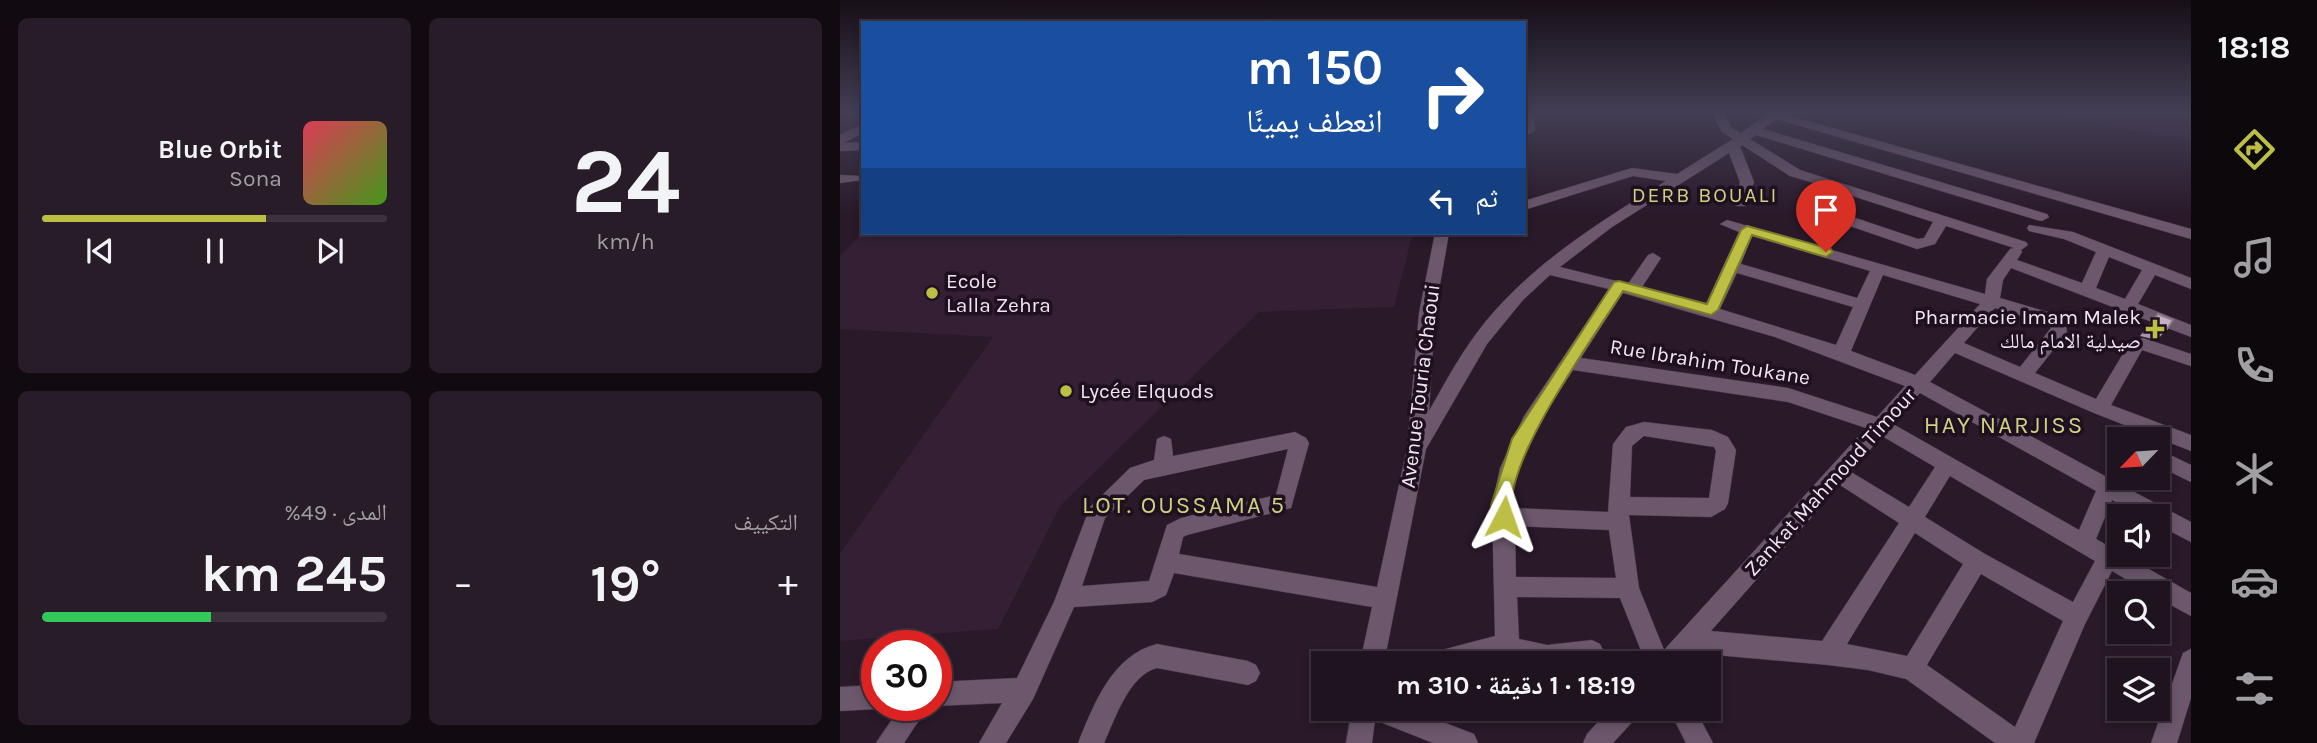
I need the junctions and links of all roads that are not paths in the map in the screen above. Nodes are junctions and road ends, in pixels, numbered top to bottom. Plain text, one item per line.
1 (861, 146) edge
2 (1730, 146) edge
3 (1744, 146) edge
4 (1754, 146) edge
5 (1786, 146) edge
6 (1842, 146) edge
7 (1879, 146) edge
8 (840, 147) edge
9 (1839, 155) junction
10 (861, 178) edge
11 (1677, 178) junction
12 (840, 179) edge
13 (1822, 181) junction
14 (1526, 193) edge
15 (1555, 197) junction
16 (2059, 197) junction
17 (1741, 203) dead end
18 (1526, 205) edge
19 (1942, 219) junction
20 (2038, 222) junction
21 (1727, 224) dead end
22 (1747, 230) junction
23 (2191, 234) edge
24 (1442, 235) edge
25 (2021, 245) junction
26 (2104, 250) junction
27 (1653, 258) dead end
28 (2008, 262) junction
29 (1732, 267) junction
30 (1879, 267) junction
31 (1547, 269) junction
32 (2150, 270) junction
33 (2191, 284) edge
34 (1626, 287) junction
35 (2087, 289) junction
36 (1992, 301) junction
37 (1864, 305) junction
38 (2129, 305) junction
39 (1711, 310) junction
40 (2191, 331) edge
41 (1952, 345) junction
42 (1842, 353) junction
43 (2191, 360) edge
44 (1570, 363) junction
45 (2023, 375) junction
46 (1918, 384) junction
47 (2100, 408) junction
48 (2191, 422) edge
49 (1880, 426) junction
50 (2135, 427) edge
51 (2185, 440) edge
52 (1164, 444) dead end
53 (1417, 448) junction
54 (2170, 463) edge
55 (1947, 465) junction
56 (1163, 466) junction
57 (1838, 474) junction
58 (2191, 474) edge
59 (2107, 489) joint
60 (2109, 490) edge
61 (1618, 513) junction
62 (1504, 517) junction
63 (1913, 519) junction
64 (2191, 533) edge
65 (2083, 545) junction
66 (2107, 559) joint
67 (1977, 561) junction
68 (1167, 562) junction
69 (2122, 567) edge
70 (1506, 587) junction
71 (1628, 588) junction
72 (1066, 597) junction
73 (1385, 599) junction
74 (2191, 605) edge
75 (2077, 616) junction
76 (1689, 641) junction
77 (1505, 643) junction
78 (1375, 651) edge
79 (1478, 651) edge
80 (1523, 651) edge
81 (1653, 651) edge
82 (1679, 651) edge
83 (1828, 653) junction
84 (2191, 661) edge
85 (1912, 668) junction
86 (1248, 673) dead end
87 (1024, 690) junction
88 (952, 693) edge
89 (861, 698) edge
90 (840, 699) edge
91 (905, 721) edge
92 (1362, 721) edge
93 (1409, 721) edge
94 (1616, 721) edge
95 (1688, 721) edge
96 (889, 743) edge
97 (992, 743) edge
98 (1091, 743) edge
99 (1359, 743) edge
100 (1465, 743) edge
101 (1596, 743) edge
102 (1700, 743) edge
103 (2018, 743) edge
104 (2164, 743) edge

1 - 8 street
2 - 11 street
3 - 17 street
4 - 13 street
5 - 9 street
6 - 9 street
7 - 16 street
9 - 20 street
10 - 12 street
11 - 15 street
11 - 31 street
13 - 19 street
13 - 19 street
14 - 15 street
15 - 18 street
16 - 20 street
16 - 23 street
19 - 25 street
20 - 25 street
20 - 26 street
21 - 22 street
22 - 29 street
22 - 30 street
24 - 53 street, Avenue Touria Chaoui
25 - 28 street
26 - 32 street
26 - 35 street
27 - 34 street
28 - 35 street
28 - 36 street
29 - 37 street
29 - 39 street
30 - 36 street
30 - 37 street
31 - 34 street
31 - 53 street
32 - 33 street
32 - 38 street
34 - 39 street
34 - 44 street
35 - 38 street
36 - 41 street, Zankat Mahmoud Timour
36 - 45 street
37 - 42 street
38 - 40 street
39 - 42 street
41 - 45 street
41 - 46 street, Zankat Mahmoud Timour
42 - 46 street
43 - 47 street
44 - 49 street, Rue Ibrahim Toukane
44 - 62 street
45 - 47 street
46 - 49 street, Zankat Mahmoud Timour
46 - 59 street
47 - 50 street
48 - 51 street
49 - 55 street, Rue Ibrahim Toukane
49 - 57 street, Zankat Mahmoud Timour
52 - 56 street
53 - 73 street, Avenue Touria Chaoui
54 - 58 street
55 - 63 street
55 - 65 street, Rue Ibrahim Toukane
56 - 68 street
56 - 72 street
57 - 63 street
57 - 76 street, Zankat Mahmoud Timour
59 - 65 street
60 - 64 street
61 - 61 street
61 - 62 street
61 - 71 street
62 - 70 street
63 - 67 street
63 - 83 street
65 - 66 street, Rue Ibrahim Toukane
66 - 75 street
67 - 75 street
67 - 85 street
68 - 72 street
68 - 73 street
69 - 74 street, Rue Ibrahim Toukane
70 - 71 street
70 - 77 street
71 - 81 street
72 - 87 street
73 - 78 street, Avenue Touria Chaoui
75 - 103 street
76 - 82 street, Zankat Mahmoud Timour
76 - 83 street
77 - 79 street
77 - 80 street
83 - 85 street
84 - 104 street
85 - 103 street
86 - 98 street
87 - 88 street
87 - 97 street
89 - 90 street
91 - 96 street
92 - 99 street
93 - 100 street
94 - 101 street
95 - 102 street

